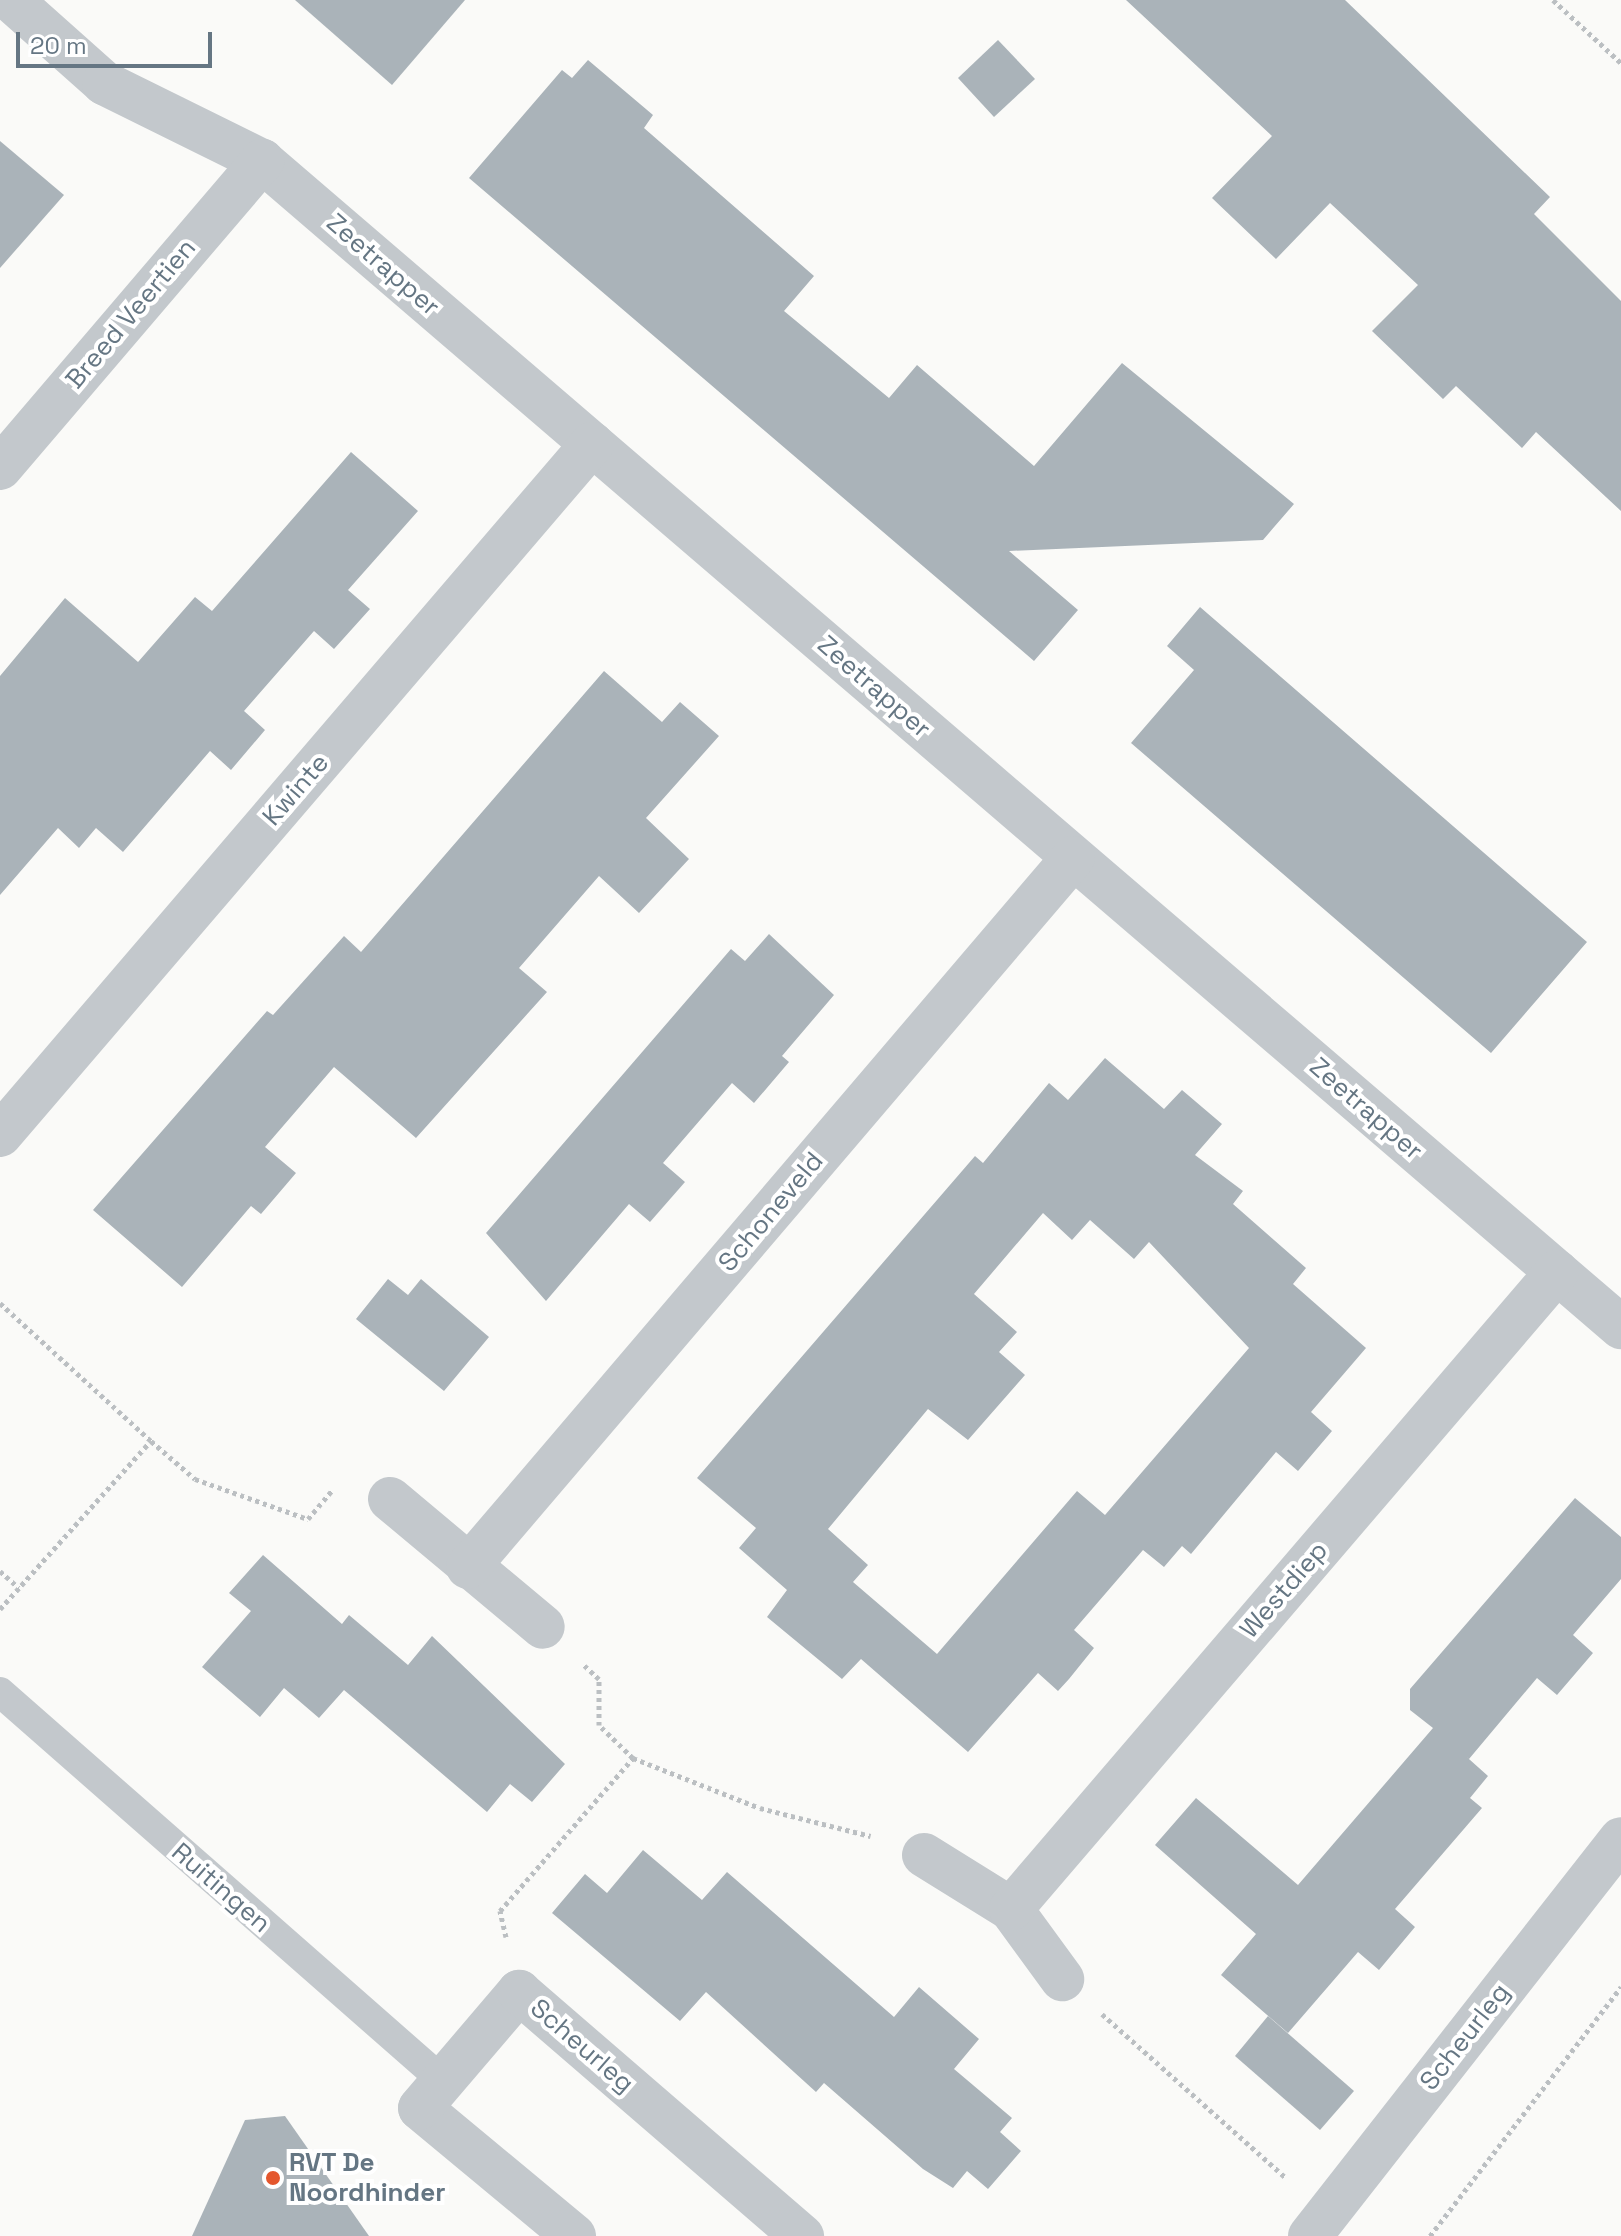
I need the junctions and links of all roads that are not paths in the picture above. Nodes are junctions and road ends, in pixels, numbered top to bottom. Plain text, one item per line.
1 (11, 0) edge
2 (262, 161) junction
3 (592, 444) junction
4 (0, 468) edge
5 (1073, 858) junction
6 (0, 1135) edge
7 (1557, 1272) junction
8 (1621, 1327) edge
9 (390, 1499) road end
10 (468, 1567) junction
11 (543, 1627) road end
12 (0, 1692) edge
13 (1621, 1839) edge
14 (924, 1855) road end
15 (1011, 1909) junction
16 (1062, 1979) road end
17 (443, 2081) junction
18 (1318, 2225) edge
19 (574, 2236) edge
20 (802, 2236) edge

1 - 2 street, Zeetrapper
2 - 3 street, Zeetrapper
2 - 4 street, Breed Veertien
3 - 5 street, Zeetrapper
3 - 6 street, Kwinte
5 - 7 street, Zeetrapper
5 - 10 street, Schoneveld
7 - 8 street, Zeetrapper
7 - 15 street, Westdiep
9 - 10 street
10 - 11 street
12 - 17 lane, Ruitingen
13 - 18 street, Scheurleg
14 - 15 street
15 - 16 street
17 - 19 street, Scheurleg
17 - 20 street, Scheurleg

